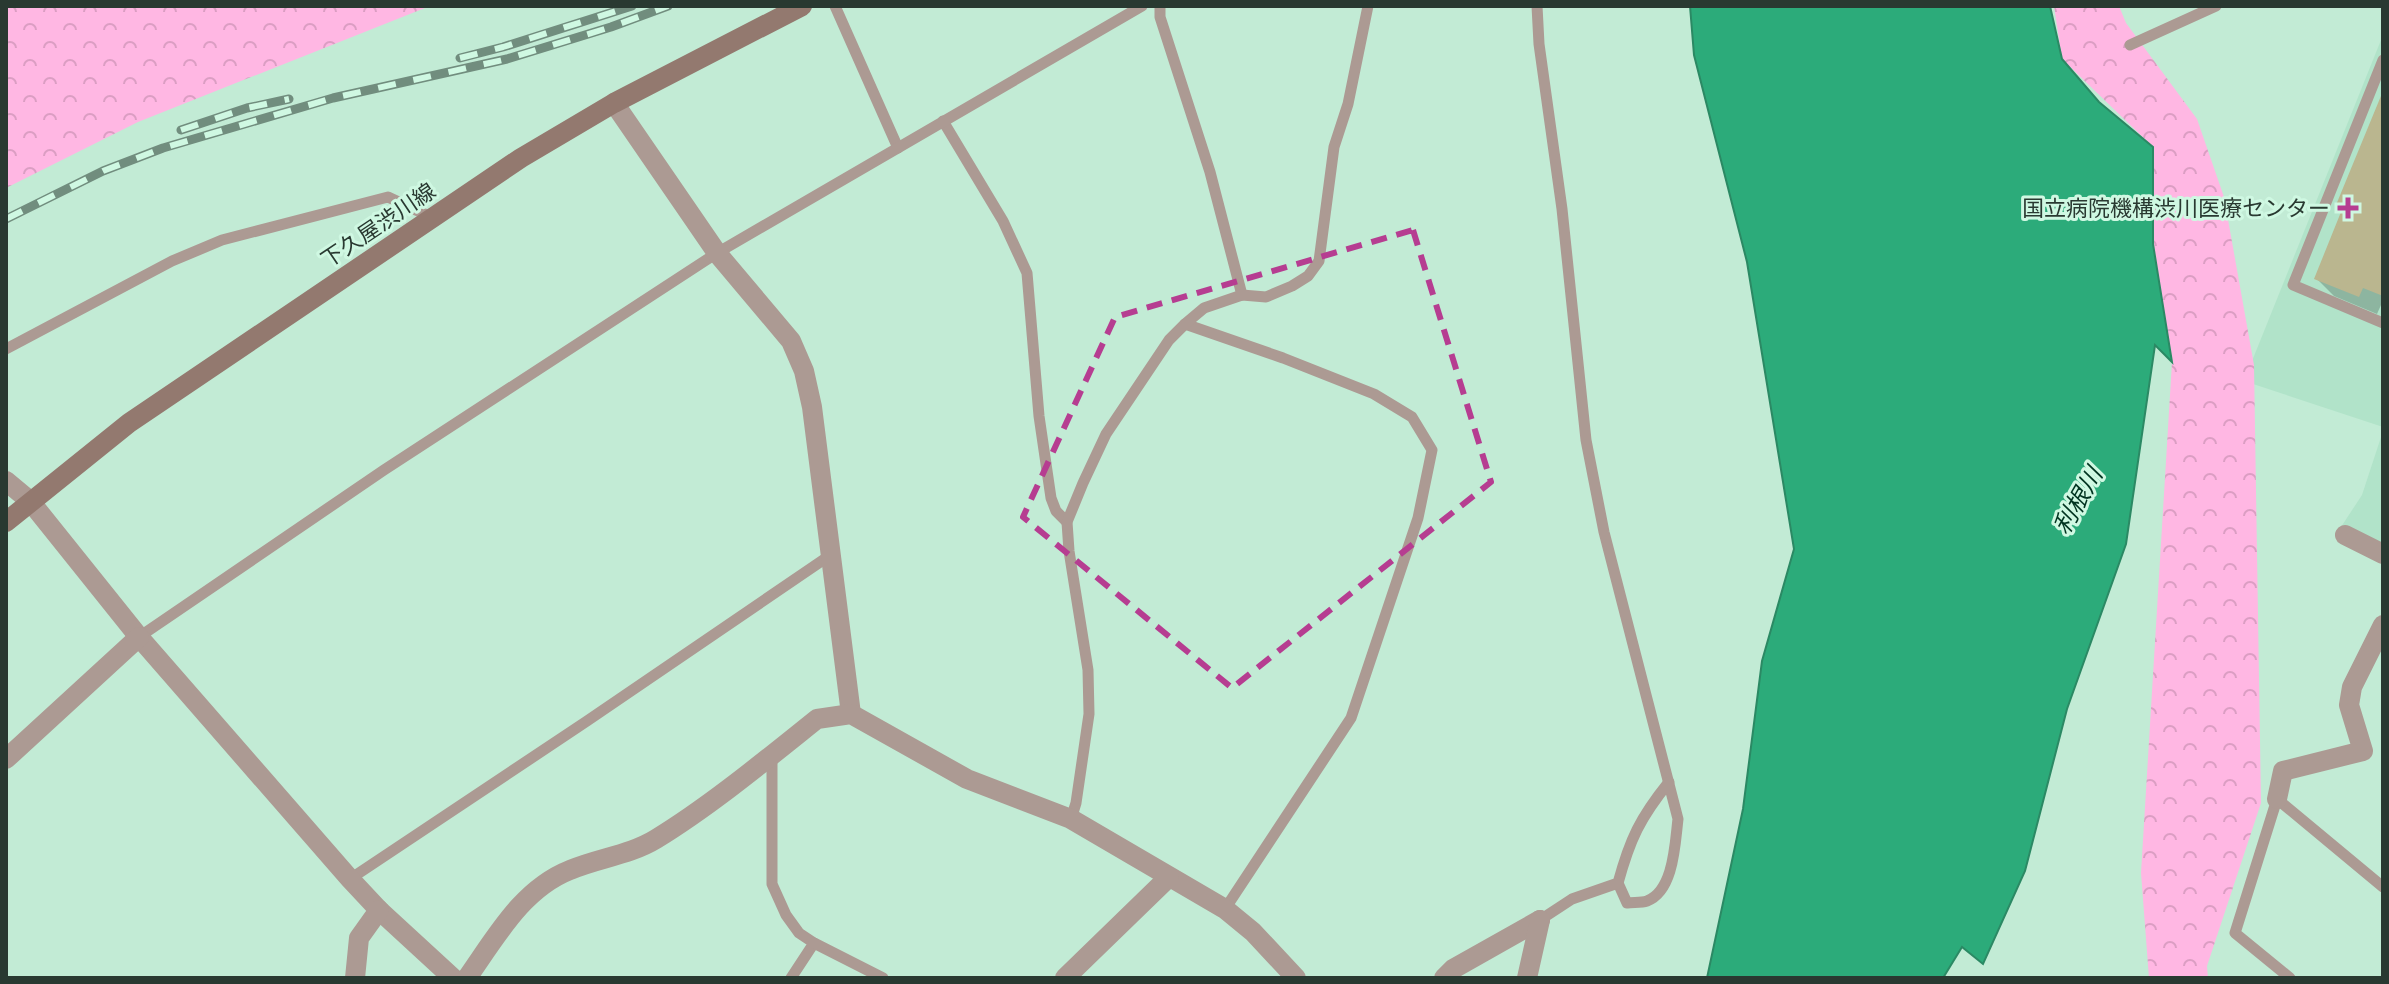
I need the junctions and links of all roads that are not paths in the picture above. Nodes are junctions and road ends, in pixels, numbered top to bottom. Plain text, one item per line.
1 (802, 6) edge
2 (835, 6) edge
3 (1142, 6) edge
4 (1160, 6) edge
5 (1368, 6) edge
6 (1537, 6) edge
7 (2216, 6) edge
8 (2130, 45) dead end
9 (2383, 60) edge
10 (614, 103) junction
11 (943, 121) junction
12 (898, 148) junction
13 (431, 217) junction
14 (717, 253) junction
15 (1242, 295) junction
16 (2383, 323) edge
17 (1185, 324) junction
18 (6, 349) edge
19 (6, 481) edge
20 (30, 501) junction
21 (6, 522) edge
22 (1067, 522) junction
23 (2345, 535) dead end
24 (2383, 554) edge
25 (829, 556) junction
26 (2383, 625) edge
27 (139, 637) junction
28 (851, 714) junction
29 (772, 754) junction
30 (6, 759) edge
31 (1669, 782) junction
32 (2277, 799) junction
33 (1071, 819) junction
34 (1169, 877) junction
35 (350, 879) junction
36 (1618, 883) junction
37 (2383, 887) edge
38 (1225, 909) junction
39 (379, 910) junction
40 (1540, 920) junction
41 (814, 943) junction
42 (355, 978) edge
43 (453, 978) edge
44 (467, 978) edge
45 (791, 978) edge
46 (883, 978) edge
47 (1065, 978) edge
48 (1296, 978) edge
49 (1444, 978) edge
50 (1527, 978) edge
51 (2290, 978) edge

1 - 10 main road, 下久屋渋川線
2 - 12 lane
3 - 11 lane
4 - 15 lane
5 - 15 lane
6 - 31 lane
7 - 8 lane
9 - 16 lane
10 - 13 main road, 下久屋渋川線
10 - 14 street
11 - 12 lane
11 - 22 lane
12 - 14 lane
13 - 18 lane
13 - 20 main road, 下久屋渋川線
14 - 25 street
14 - 27 lane
15 - 17 lane
17 - 22 lane
17 - 38 lane
19 - 20 street
20 - 21 main road, 下久屋渋川線
20 - 27 street
22 - 33 lane
23 - 24 street
25 - 28 street
25 - 35 lane
26 - 32 street
27 - 30 street
27 - 35 street
28 - 29 street
28 - 33 street
29 - 41 lane
29 - 44 street
31 - 36 lane
31 - 36 lane
32 - 37 lane
32 - 51 lane
33 - 34 street
34 - 38 street
34 - 47 street
35 - 39 street
36 - 40 lane
38 - 48 street
39 - 42 street
39 - 43 street
40 - 49 street
40 - 50 street
41 - 45 lane
41 - 46 lane

